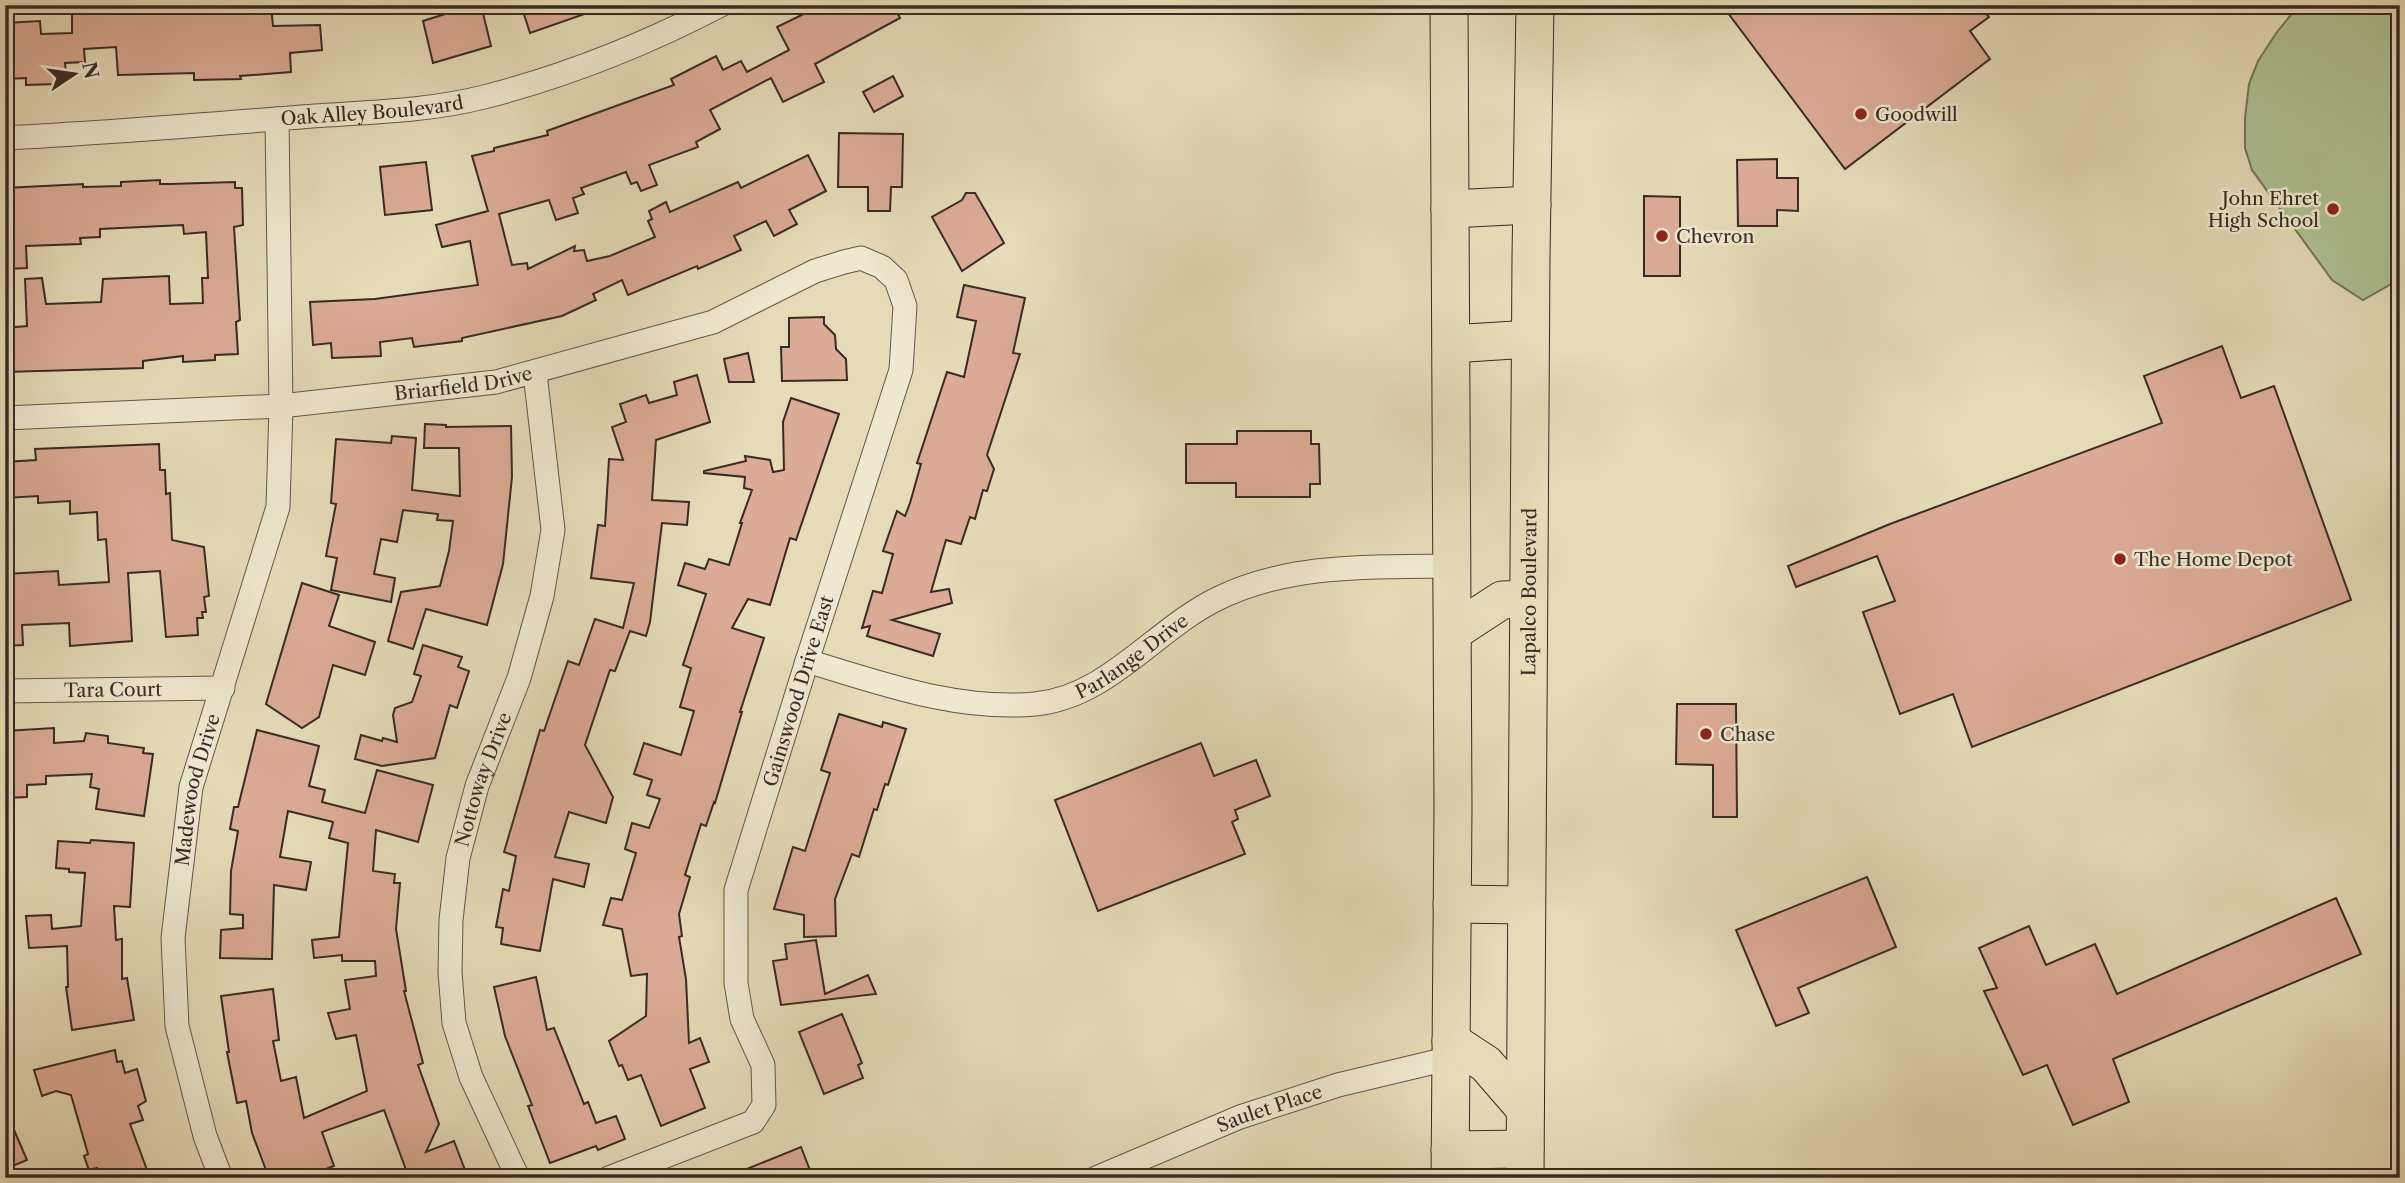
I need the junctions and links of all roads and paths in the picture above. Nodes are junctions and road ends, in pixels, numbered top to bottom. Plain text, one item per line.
1 (721, 5) edge
2 (1449, 5) edge
3 (1535, 5) edge
4 (276, 119) junction
5 (5, 138) edge
6 (1532, 205) junction
7 (1450, 209) junction
8 (896, 280) joint
9 (1530, 339) junction
10 (1451, 344) junction
11 (536, 373) junction
12 (281, 406) junction
13 (5, 418) edge
14 (1451, 566) junction
15 (1528, 599) junction
16 (1453, 632) junction
17 (807, 661) junction
18 (223, 688) junction
19 (5, 691) edge
20 (1452, 904) junction
21 (1526, 905) junction
22 (1451, 1050) junction
23 (1525, 1109) junction
24 (1525, 1163) edge
25 (1450, 1164) edge
26 (221, 1178) edge
27 (519, 1178) edge
28 (609, 1178) edge
29 (1096, 1178) edge

1 - 4 street, Oak Alley Boulevard
2 - 7 main road
3 - 6 main road, Lapalco Boulevard
4 - 5 street, Oak Alley Boulevard
4 - 12 street, Madewood Drive
6 - 7 main road
6 - 9 main road, Lapalco Boulevard
7 - 10 main road
8 - 11 street, Briarfield Drive
8 - 17 street, Gainswood Drive East
9 - 10 main road
9 - 15 main road, Lapalco Boulevard
10 - 14 main road
11 - 12 street, Briarfield Drive
11 - 27 street, Nottoway Drive
12 - 13 street, Briarfield Drive
12 - 18 street, Madewood Drive
14 - 16 main road
14 - 17 street, Parlange Drive
15 - 16 main road
15 - 21 main road, Lapalco Boulevard
16 - 20 main road
17 - 28 street, Gainswood Drive East
18 - 19 street, Tara Court
18 - 26 street, Madewood Drive
20 - 21 main road
20 - 22 main road
21 - 23 main road, Lapalco Boulevard
22 - 23 main road
22 - 25 main road
22 - 29 street, Saulet Place
23 - 24 main road, Lapalco Boulevard
24 - 25 main road

